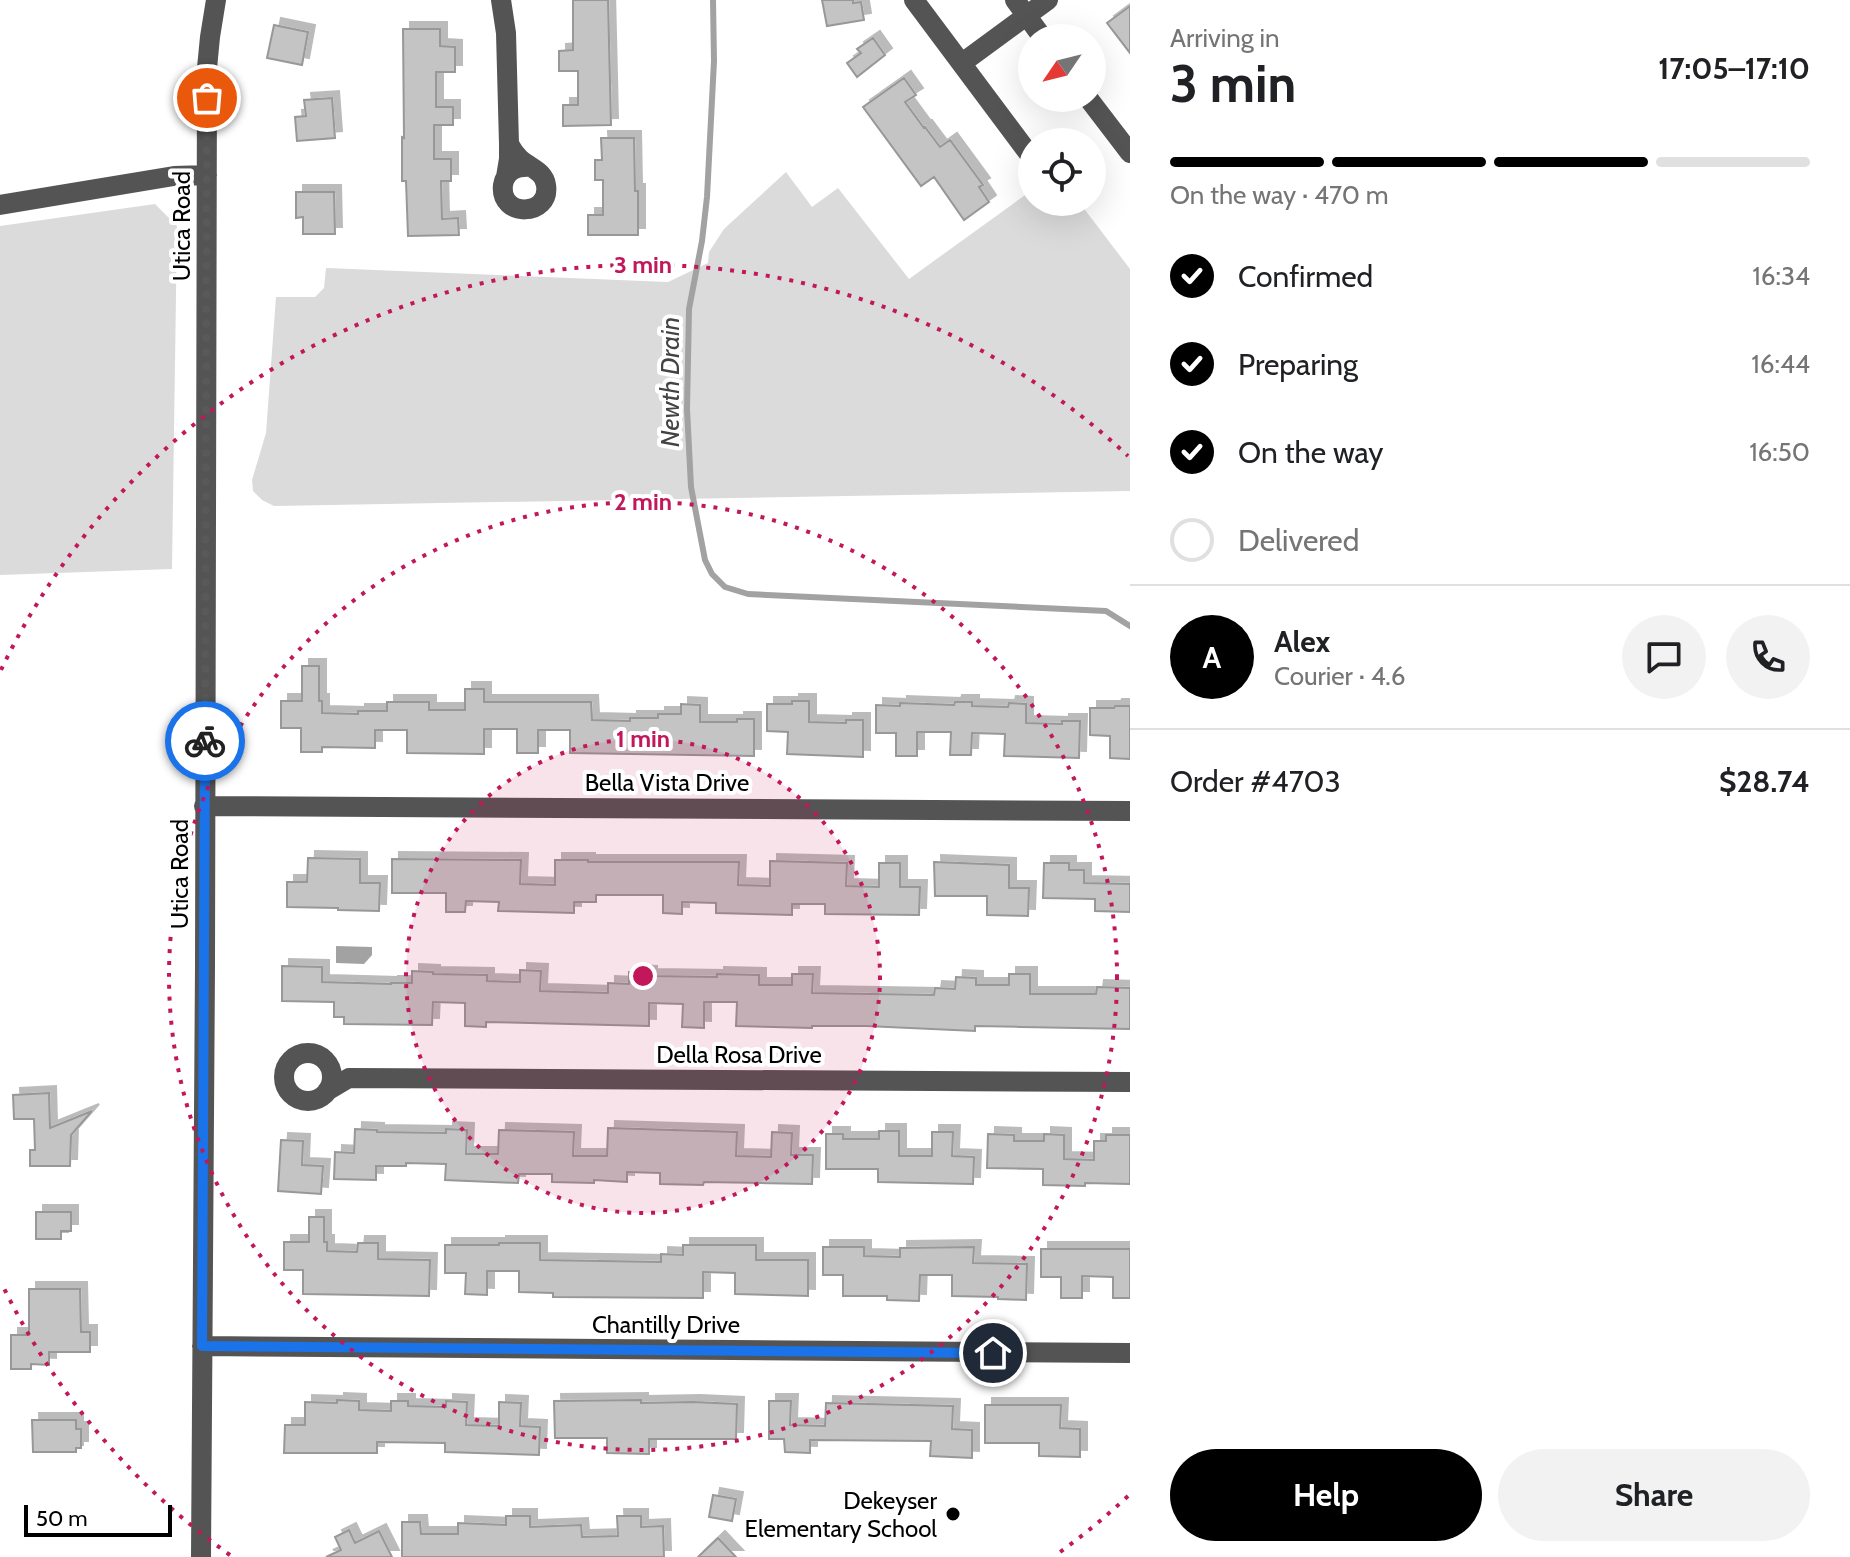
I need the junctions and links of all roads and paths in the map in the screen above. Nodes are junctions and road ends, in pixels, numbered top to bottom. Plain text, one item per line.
1 (216, 0) edge
2 (501, 0) edge
3 (914, 0) edge
4 (1048, 0) edge
5 (1021, 8) edge
6 (962, 63) junction
7 (1099, 112) edge
8 (1018, 139) edge
9 (509, 144) junction
10 (1130, 153) edge
11 (531, 167) junction
12 (207, 175) junction
13 (506, 177) junction
14 (0, 205) edge
15 (204, 806) junction
16 (1130, 811) edge
17 (327, 1061) junction
18 (349, 1078) junction
19 (1130, 1082) edge
20 (327, 1091) junction
21 (202, 1346) junction
22 (1130, 1353) edge
23 (201, 1557) edge

1 - 12 street, Utica Road
2 - 9 street
3 - 6 street
4 - 5 street
5 - 6 street
6 - 8 street
7 - 10 street
9 - 11 street
9 - 13 street
11 - 13 street
11 - 13 street
12 - 14 street
12 - 15 street, Utica Road
15 - 16 street, Bella Vista Drive
15 - 21 street, Utica Road
17 - 18 street
17 - 20 street
17 - 20 street
18 - 19 street, Della Rosa Drive
18 - 20 street
21 - 22 street, Chantilly Drive
21 - 23 street, Utica Road

